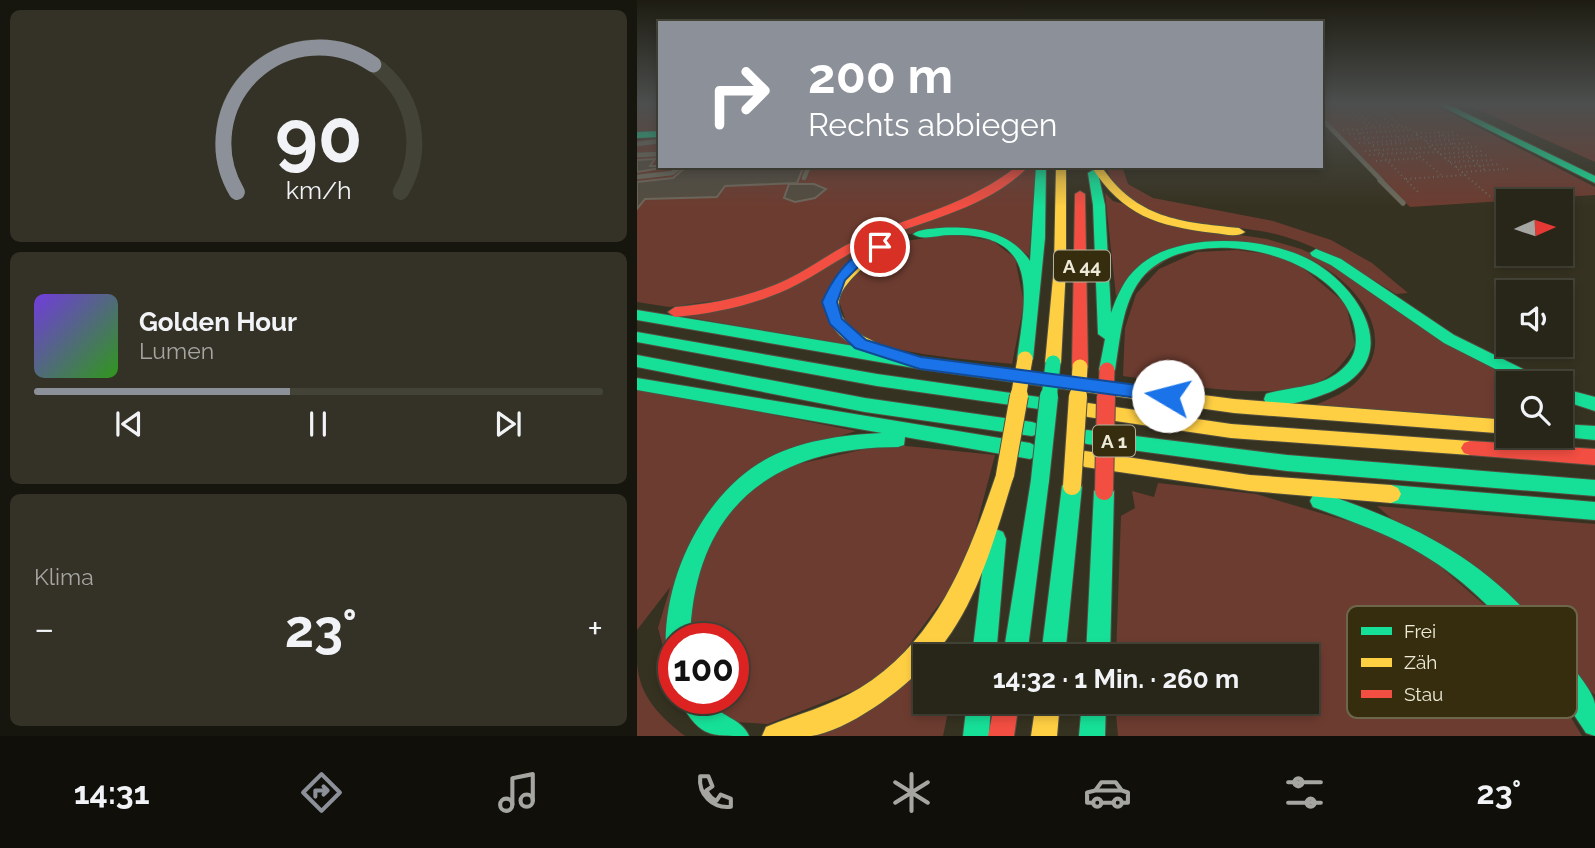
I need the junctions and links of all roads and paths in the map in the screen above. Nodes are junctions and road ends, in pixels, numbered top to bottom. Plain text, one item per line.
1 (1342, 138) edge
2 (1359, 138) edge
3 (1365, 138) edge
4 (1382, 138) edge
5 (1399, 138) edge
6 (1416, 138) edge
7 (1423, 138) edge
8 (1433, 138) edge
9 (1511, 138) edge
10 (1528, 138) edge
11 (1348, 139) dead end
12 (1465, 139) dead end
13 (1448, 140) junction
14 (658, 141) edge
15 (1403, 142) junction
16 (1387, 143) junction
17 (1470, 143) dead end
18 (637, 144) edge
19 (1352, 144) dead end
20 (1453, 144) junction
21 (1372, 145) junction
22 (1477, 147) dead end
23 (1357, 148) dead end
24 (1411, 148) junction
25 (1458, 148) junction
26 (1394, 149) junction
27 (1435, 149) junction
28 (1378, 150) junction
29 (1482, 151) dead end
30 (1361, 152) dead end
31 (1463, 152) junction
32 (1399, 153) junction
33 (1415, 153) junction
34 (658, 154) edge
35 (1382, 154) junction
36 (637, 155) edge
37 (1487, 155) dead end
38 (1468, 156) junction
39 (1421, 158) junction
40 (1445, 158) junction
41 (1364, 159) junction
42 (1405, 159) junction
43 (1388, 160) junction
44 (1495, 160) dead end
45 (1474, 161) junction
46 (1450, 162) junction
47 (1501, 164) dead end
48 (1479, 166) junction
49 (1456, 167) junction
50 (678, 168) edge
51 (809, 168) edge
52 (1022, 168) edge
53 (1041, 168) edge
54 (1061, 168) edge
55 (1077, 168) edge
56 (1094, 168) edge
57 (1095, 168) edge
58 (1508, 169) dead end
59 (1595, 170) edge
60 (1486, 171) junction
61 (1462, 172) junction
62 (1465, 175) junction
63 (1442, 176) junction
64 (637, 177) edge
65 (804, 178) dead end
66 (1406, 179) junction
67 (1595, 180) edge
68 (1419, 192) dead end
69 (1491, 197) dead end
70 (1403, 203) dead end
71 (1032, 309) junction
72 (637, 313) edge
73 (637, 337) edge
74 (637, 361) edge
75 (920, 363) junction
76 (1107, 370) junction
77 (1513, 371) edge
78 (637, 384) edge
79 (1146, 393) junction
80 (1573, 398) edge
81 (1595, 404) edge
82 (1496, 426) edge
83 (1573, 432) edge
84 (1595, 433) edge
85 (985, 444) junction
86 (1595, 457) edge
87 (1005, 475) junction
88 (1250, 482) junction
89 (1595, 488) edge
90 (1595, 511) edge
91 (689, 535) dead end
92 (1509, 606) edge
93 (984, 644) edge
94 (1017, 644) edge
95 (1054, 644) edge
96 (1099, 644) edge
97 (1577, 694) edge
98 (978, 714) edge
99 (1005, 714) edge
100 (1047, 714) edge
101 (1093, 714) edge
102 (1103, 714) edge
103 (684, 718) dead end
104 (1595, 724) edge
105 (736, 736) edge
106 (775, 736) edge
107 (976, 736) edge
108 (1001, 736) edge
109 (1044, 736) edge
110 (1092, 736) edge
111 (1104, 736) edge

1 - 41 lane
2 - 11 path
3 - 21 path
4 - 16 path
5 - 15 path
6 - 15 path
7 - 27 path
8 - 13 path
9 - 67 main road
10 - 59 main road
12 - 13 path
13 - 20 path
14 - 18 lane
15 - 16 path
15 - 24 path
16 - 21 path
16 - 26 path
17 - 20 path
19 - 21 path
20 - 25 path
20 - 27 path
21 - 23 path
21 - 28 path
22 - 25 path
24 - 26 path
24 - 27 path
24 - 33 path
25 - 27 path
25 - 31 path
26 - 28 path
26 - 32 path
27 - 31 path
27 - 33 path
27 - 40 path
28 - 30 path
28 - 35 path
29 - 31 path
31 - 38 path
32 - 33 path
32 - 35 path
32 - 42 path
33 - 39 path
34 - 36 lane
35 - 41 path
35 - 43 path
37 - 38 path
38 - 40 path
38 - 45 path
39 - 42 path
39 - 63 path
40 - 46 path
41 - 43 path
41 - 70 lane
42 - 43 path
43 - 66 path
44 - 45 path
45 - 46 path
45 - 48 path
46 - 49 path
47 - 48 path
48 - 49 path
48 - 60 path
49 - 61 path
50 - 64 lane
51 - 65 lane
52 - 72 main road
53 - 71 main road
54 - 94 main road, A 44, bridge
55 - 95 main road, A 44, bridge
56 - 76 main road
57 - 77 main road
58 - 60 path
60 - 61 path
61 - 62 path
62 - 63 path
62 - 69 path
63 - 66 path
66 - 68 path
71 - 75 main road
71 - 87 main road, bridge
72 - 75 main road
73 - 86 main road, A 1
74 - 89 main road, A 1
75 - 79 main road
76 - 79 main road
76 - 96 main road, bridge
78 - 85 main road
79 - 82 main road
80 - 81 main road
83 - 84 main road
85 - 88 main road
85 - 91 main road
87 - 93 main road
87 - 106 main road
88 - 90 main road
88 - 92 main road
97 - 104 main road
98 - 107 main road
99 - 108 main road
100 - 109 main road
101 - 110 main road
102 - 111 main road
103 - 105 main road

